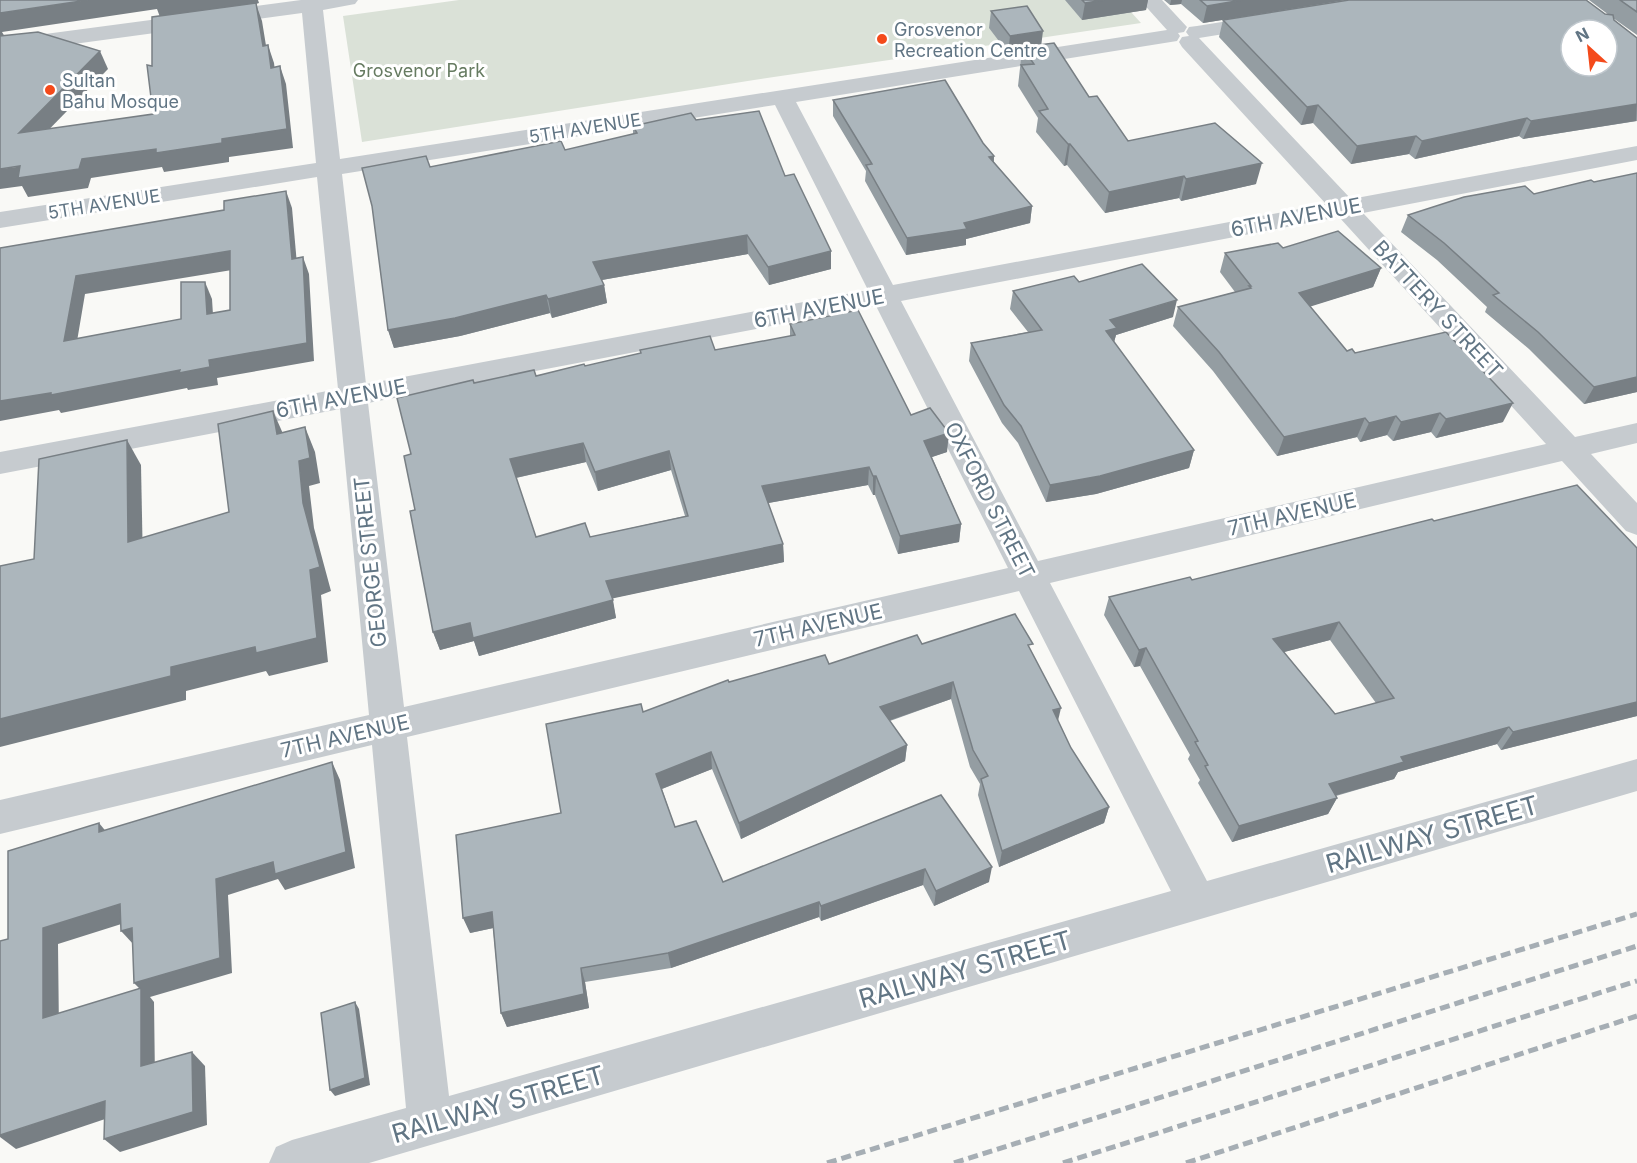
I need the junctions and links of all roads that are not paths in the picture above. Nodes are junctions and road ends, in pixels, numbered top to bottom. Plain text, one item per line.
1 (348, 0) edge
2 (1150, 0) edge
3 (312, 2) edge
4 (1287, 18) edge
5 (1183, 34) junction
6 (0, 46) edge
7 (782, 97) junction
8 (1637, 153) edge
9 (329, 168) junction
10 (1345, 208) junction
11 (0, 220) edge
12 (885, 295) junction
13 (353, 396) junction
14 (1637, 433) edge
15 (1568, 449) junction
16 (0, 463) edge
17 (1637, 523) edge
18 (1028, 575) junction
19 (388, 726) junction
20 (1637, 775) edge
21 (0, 817) edge
22 (1197, 902) junction
23 (430, 1124) junction
24 (292, 1163) edge

1 - 3 street
2 - 5 street, BATTERY STREET
3 - 6 street
3 - 9 street, GEORGE STREET
4 - 5 street, 5TH AVENUE
5 - 7 street, 5TH AVENUE
5 - 10 street, BATTERY STREET
7 - 9 street, 5TH AVENUE
7 - 12 street, OXFORD STREET
8 - 10 street, 6TH AVENUE
9 - 11 street, 5TH AVENUE
9 - 13 street, GEORGE STREET
10 - 12 street, 6TH AVENUE
10 - 15 street, BATTERY STREET
12 - 13 street, 6TH AVENUE
12 - 18 street, OXFORD STREET
13 - 16 street, 6TH AVENUE
13 - 19 street, GEORGE STREET
14 - 15 street, 7TH AVENUE
15 - 17 street, BATTERY STREET
15 - 18 street, 7TH AVENUE
18 - 19 street, 7TH AVENUE
18 - 22 street, OXFORD STREET
19 - 21 street, 7TH AVENUE
19 - 23 street, GEORGE STREET
20 - 22 street, RAILWAY STREET
22 - 23 street, RAILWAY STREET
23 - 24 street, RAILWAY STREET

